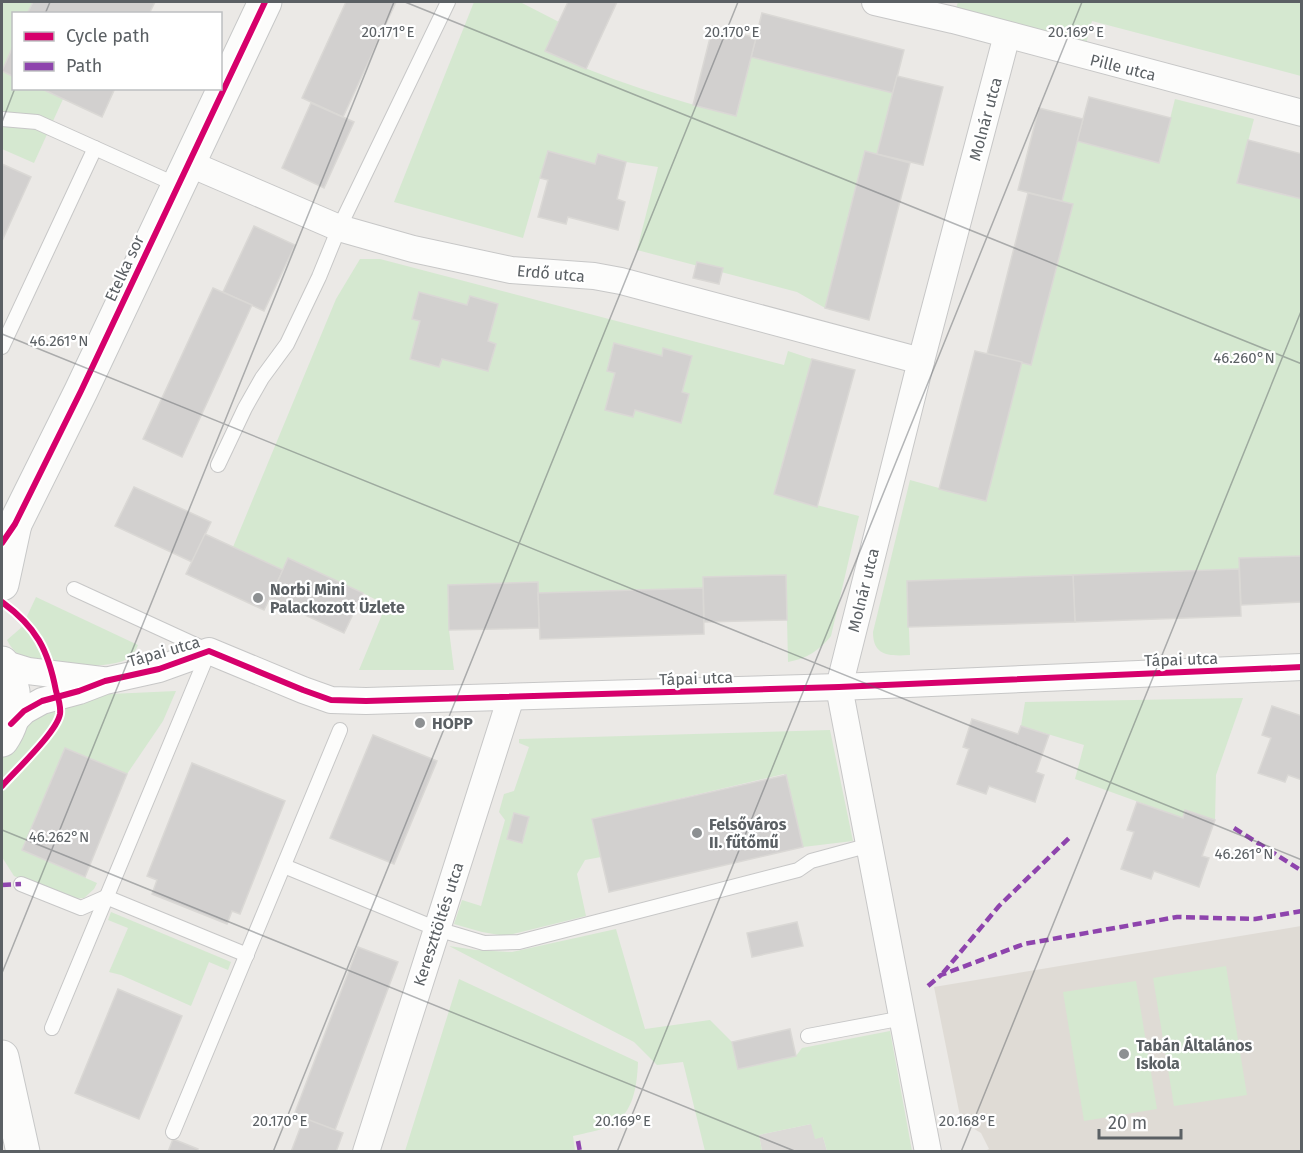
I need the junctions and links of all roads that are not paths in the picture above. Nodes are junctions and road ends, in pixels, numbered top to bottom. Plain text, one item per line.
1 (265, 2) edge
2 (448, 2) edge
3 (875, 2) edge
4 (1007, 35) junction
5 (1302, 113) edge
6 (2, 119) edge
7 (95, 147) junction
8 (182, 174) junction
9 (339, 228) junction
10 (2, 347) edge
11 (921, 362) junction
12 (218, 465) dead end
13 (8, 534) edge
14 (2, 584) edge
15 (74, 589) dead end
16 (208, 651) junction
17 (2, 663) edge
18 (1302, 667) edge
19 (105, 681) junction
20 (839, 687) junction
21 (511, 696) junction
22 (340, 730) dead end
23 (6, 732) edge
24 (870, 845) junction
25 (284, 866) junction
26 (21, 885) dead end
27 (106, 897) junction
28 (437, 929) junction
29 (247, 955) junction
30 (903, 1018) junction
31 (52, 1028) dead end
32 (808, 1036) dead end
33 (2, 1057) edge
34 (173, 1132) dead end
35 (22, 1152) edge
36 (366, 1152) edge
37 (928, 1152) edge

1 - 8 street, Etelka sor
2 - 9 lane
3 - 4 street, Pille utca
4 - 5 street, Pille utca
4 - 11 street, Molnár utca
6 - 7 lane
7 - 8 lane
7 - 10 lane
8 - 9 street, Erdő utca
8 - 13 street, Etelka sor
9 - 11 street, Erdő utca
9 - 12 lane
11 - 20 street, Molnár utca
13 - 14 street, Etelka sor
15 - 16 lane
16 - 19 street, Tápai utca
16 - 21 street, Tápai utca
16 - 27 lane
17 - 19 street, Tápai utca
17 - 23 street
18 - 20 street, Tápai utca
19 - 23 street, Tápai utca
20 - 21 street, Tápai utca
20 - 24 street, Molnár utca
21 - 28 street, Kereszttöltés utca
22 - 25 lane
24 - 28 lane
24 - 30 street, Molnár utca
25 - 28 lane
25 - 29 lane
26 - 27 lane
27 - 29 lane
27 - 31 lane
28 - 36 street, Kereszttöltés utca
29 - 34 lane
30 - 32 lane
30 - 37 street, Molnár utca
33 - 35 street

